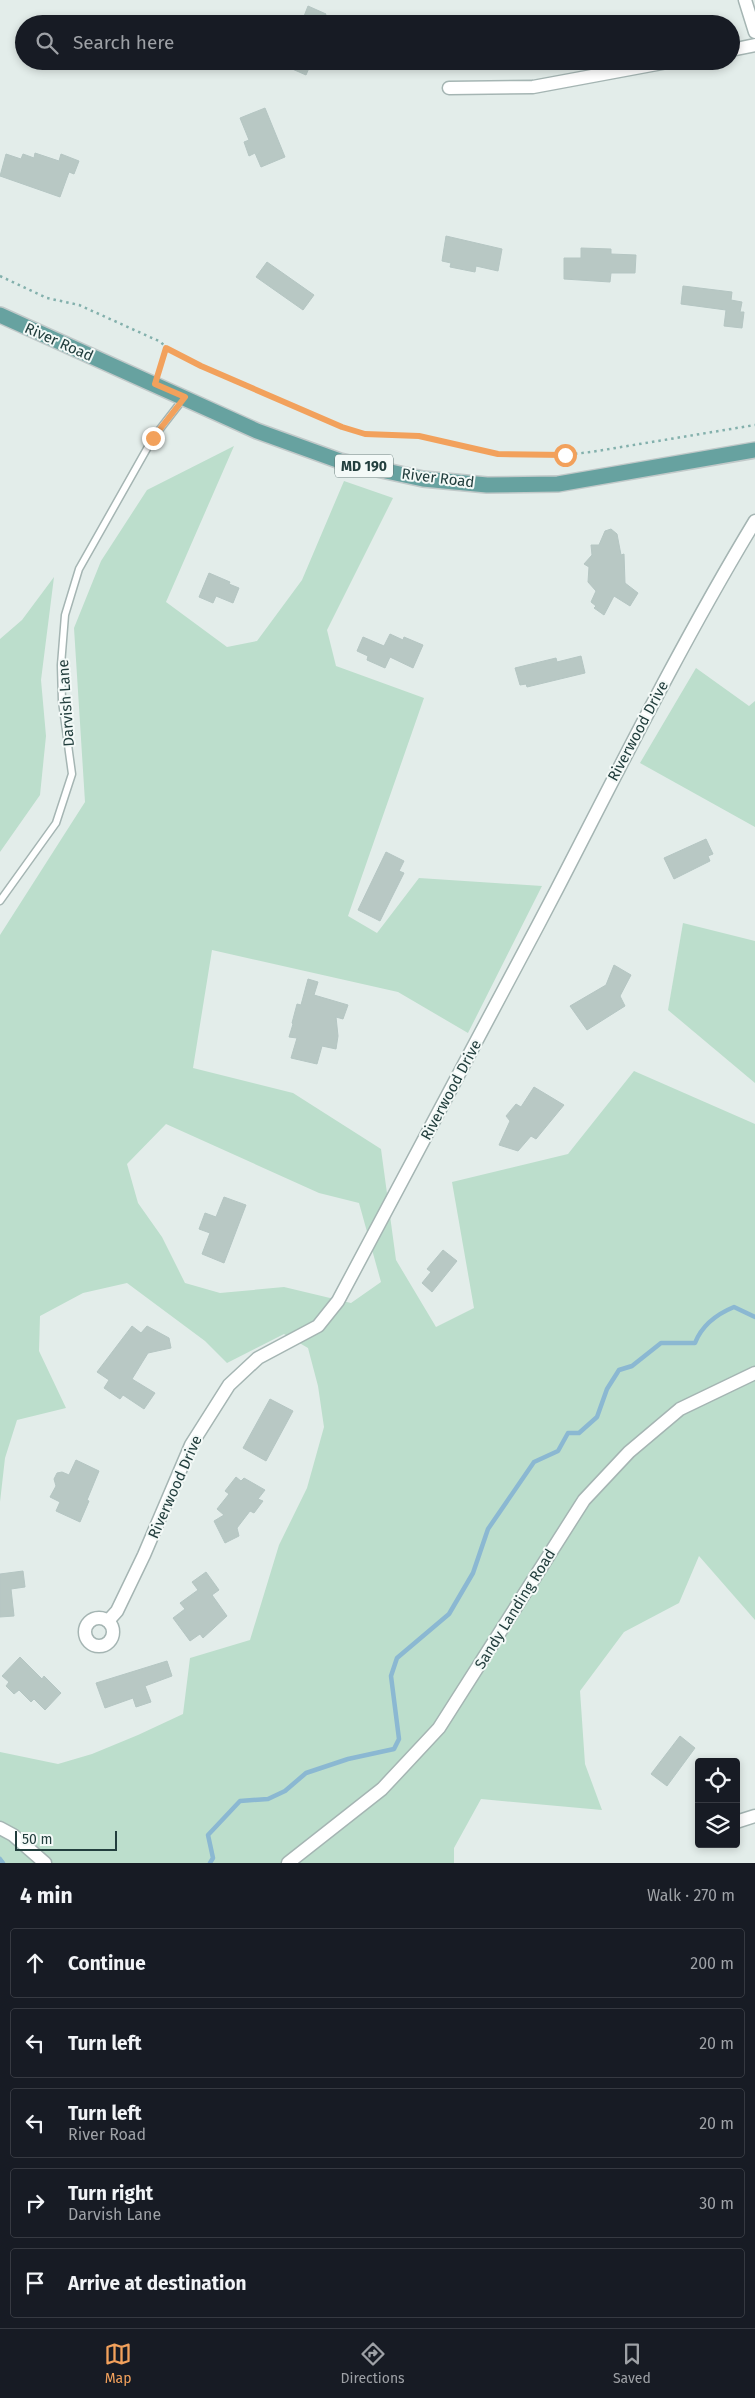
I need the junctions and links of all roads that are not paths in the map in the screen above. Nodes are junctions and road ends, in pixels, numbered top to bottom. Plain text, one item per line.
1 (745, 0) edge
2 (755, 32) edge
3 (755, 45) edge
4 (740, 48) edge
5 (625, 70) edge
6 (449, 88) dead end
7 (0, 315) edge
8 (185, 397) junction
9 (755, 450) edge
10 (755, 521) edge
11 (0, 901) edge
12 (755, 1373) edge
13 (108, 1621) dead end
14 (755, 1816) edge
15 (740, 1821) edge
16 (0, 1828) edge
17 (45, 1863) edge
18 (288, 1863) edge

1 - 2 street
3 - 4 street
5 - 6 street
7 - 8 main road, River Road / MD 190
8 - 9 main road, River Road / MD 190
8 - 11 lane, Darvish Lane
10 - 13 street, Riverwood Drive
12 - 18 street, Sandy Landing Road
14 - 15 street
16 - 17 street

